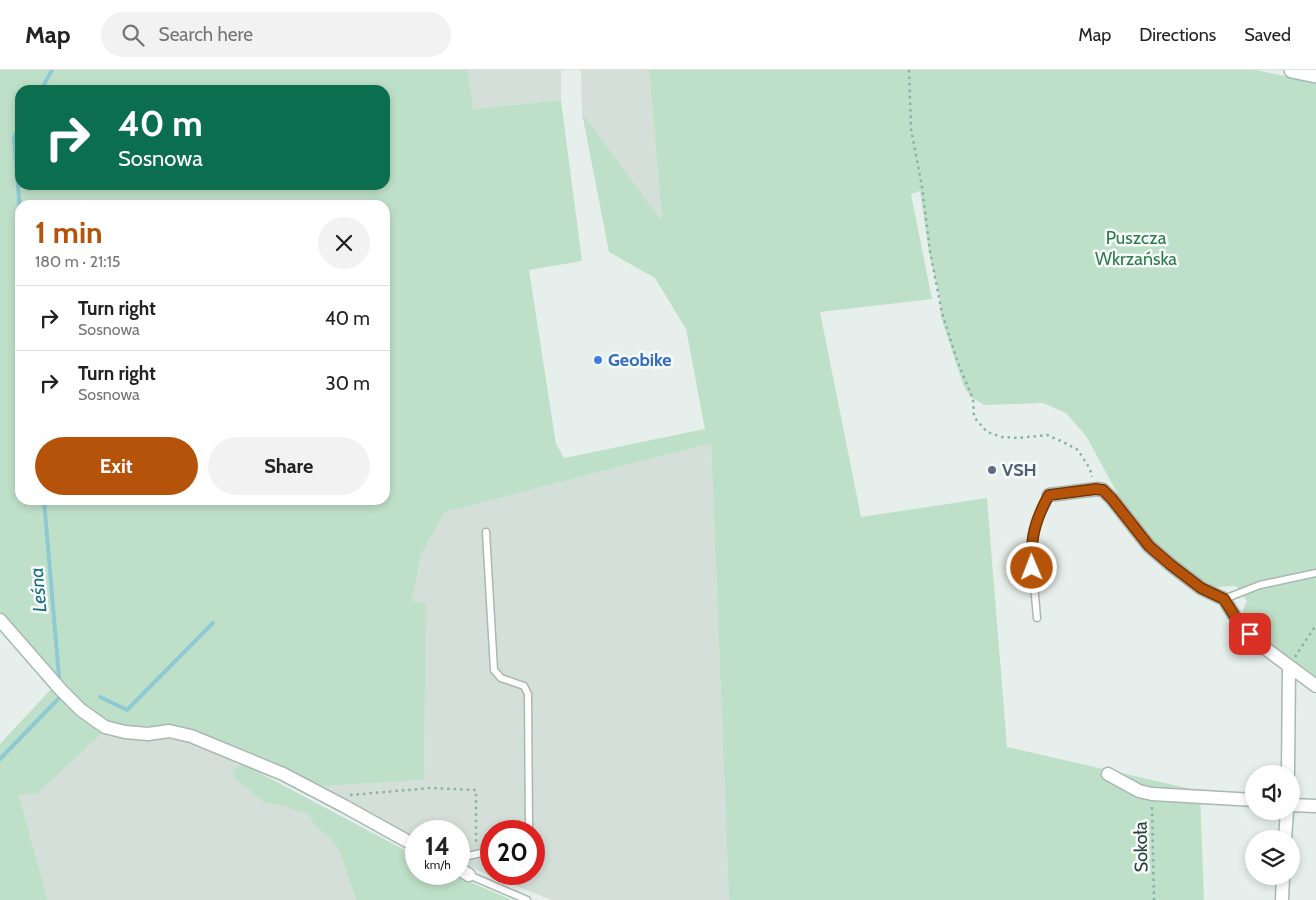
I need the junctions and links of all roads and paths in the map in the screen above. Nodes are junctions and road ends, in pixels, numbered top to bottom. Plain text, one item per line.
1 (909, 70) edge
2 (1292, 70) edge
3 (1316, 75) edge
4 (1096, 489) junction
5 (1049, 495) joint
6 (486, 532) dead end
7 (1316, 573) edge
8 (1224, 599) junction
9 (1038, 618) dead end
10 (0, 620) edge
11 (1316, 625) edge
12 (1289, 666) junction
13 (1316, 686) edge
14 (1288, 765) edge
15 (1108, 774) dead end
16 (1152, 794) junction
17 (327, 796) junction
18 (1245, 799) edge
19 (1300, 805) edge
20 (1316, 806) edge
21 (529, 820) edge
22 (405, 840) edge
23 (480, 853) edge
24 (476, 854) junction
25 (470, 855) edge
26 (470, 875) edge
27 (1283, 885) edge
28 (527, 900) edge
29 (1154, 900) edge
30 (1282, 900) edge

1 - 4 path
2 - 3 street
4 - 5 street
4 - 8 street
5 - 9 lane
6 - 21 lane
7 - 8 lane
8 - 12 street
10 - 17 street
11 - 12 path
12 - 13 street
12 - 14 street
15 - 16 street
16 - 18 street
16 - 29 path, Sokoła
17 - 22 street
17 - 24 path
19 - 20 street
23 - 24 lane
24 - 25 lane
26 - 28 lane
27 - 30 street

